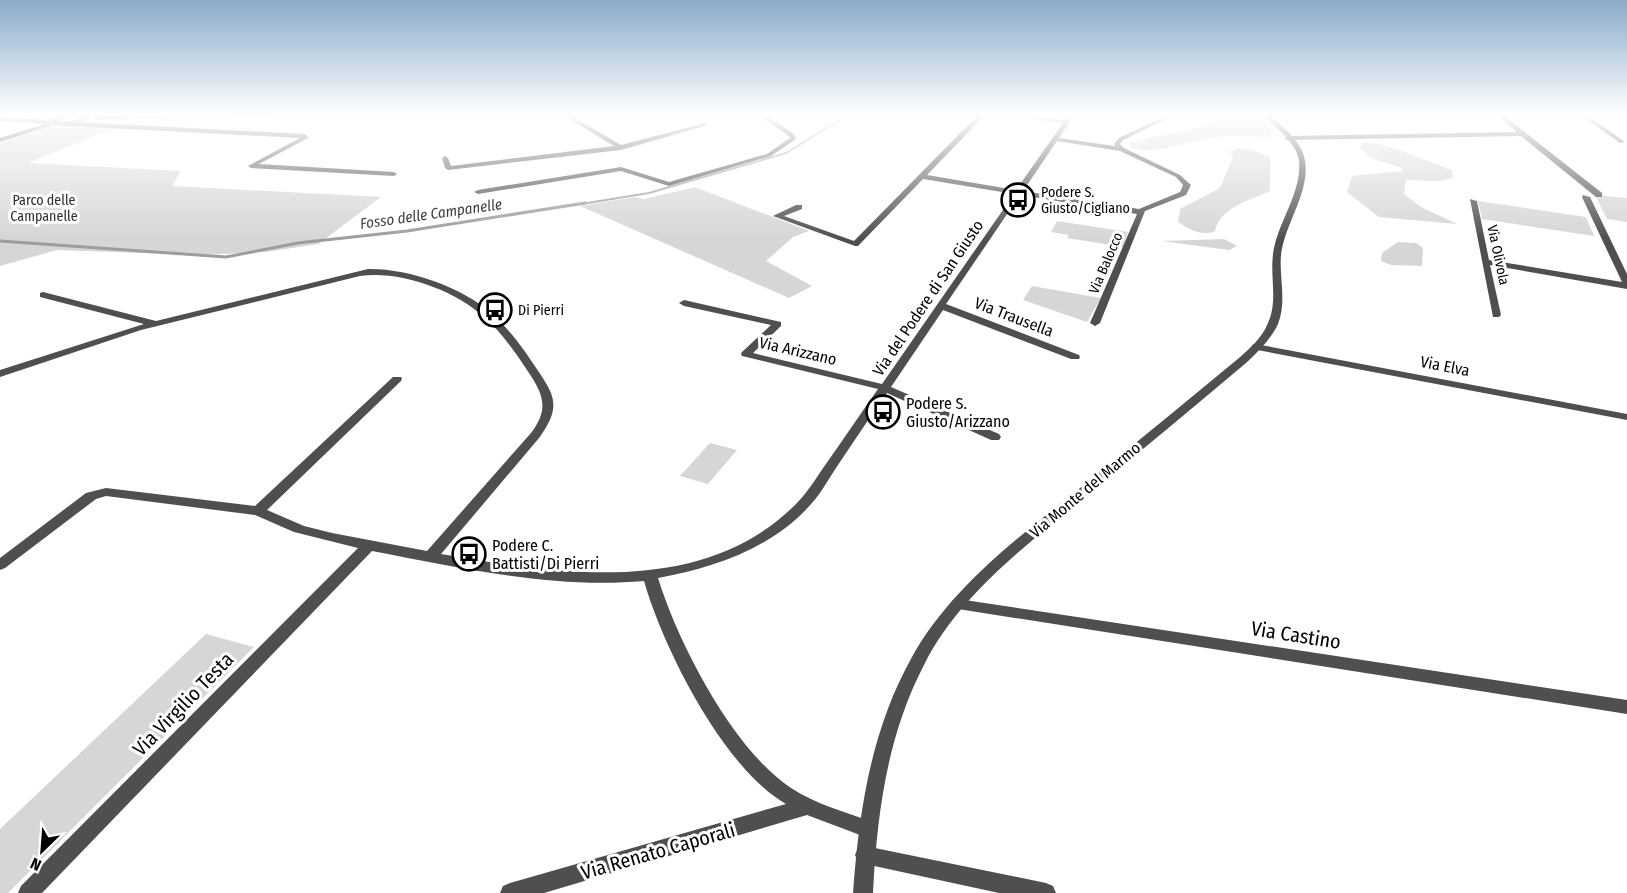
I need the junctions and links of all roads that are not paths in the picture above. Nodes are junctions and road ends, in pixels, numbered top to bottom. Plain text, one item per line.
1 (270, 156) edge
2 (555, 156) edge
3 (766, 156) edge
4 (944, 156) edge
5 (1044, 156) edge
6 (1136, 156) edge
7 (1301, 156) edge
8 (1549, 156) edge
9 (445, 158) dead end
10 (394, 174) dead end
11 (924, 177) junction
12 (478, 192) dead end
13 (1019, 193) junction
14 (1599, 195) dead end
15 (1586, 197) dead end
16 (1473, 201) dead end
17 (799, 207) dead end
18 (1141, 212) junction
19 (1485, 262) junction
20 (1627, 285) edge
21 (44, 295) dead end
22 (684, 303) dead end
23 (942, 306) junction
24 (1496, 315) dead end
25 (155, 323) junction
26 (1095, 323) dead end
27 (1256, 347) junction
28 (1075, 357) dead end
29 (0, 374) edge
30 (397, 379) dead end
31 (885, 388) junction
32 (1627, 417) edge
33 (995, 436) dead end
34 (258, 511) junction
35 (369, 545) junction
36 (430, 556) junction
37 (0, 565) edge
38 (650, 576) junction
39 (958, 604) junction
40 (1627, 707) edge
41 (806, 807) junction
42 (868, 829) junction
43 (865, 855) junction
44 (28, 893) edge
45 (510, 893) edge
46 (863, 893) edge
47 (1046, 893) edge

1 - 10 street
2 - 9 street
3 - 12 street
4 - 11 street
5 - 13 street, Via del Podere di San Giusto
6 - 18 street
7 - 27 street, Via Monte del Marmo
8 - 14 street
11 - 13 street
11 - 17 street
13 - 18 street
13 - 23 street, Via del Podere di San Giusto
15 - 20 street
16 - 19 street, Via Olivola
18 - 26 street, Via Balocco
19 - 20 street
19 - 24 street, Via Olivola
21 - 25 street
22 - 31 street, Via Arizzano
23 - 28 street, Via Trausella
23 - 31 street, Via del Podere di San Giusto
25 - 29 street
25 - 36 street
27 - 32 street, Via Elva
27 - 39 street, Via Monte del Marmo
30 - 34 street
31 - 33 street
31 - 38 street, Via del Podere di San Giusto
34 - 35 street, Via del Podere di San Giusto
34 - 37 street, Via del Podere di San Giusto
35 - 36 street, Via del Podere di San Giusto
35 - 44 street, Via Virgilio Testa
36 - 38 street, Via del Podere di San Giusto
38 - 41 street
39 - 40 street, Via Castino
39 - 42 street, Via Monte del Marmo
41 - 42 street
41 - 45 street, Via Renato Caporali
42 - 43 street, Via Monte del Marmo
43 - 46 street, Via Monte del Marmo
43 - 47 street

